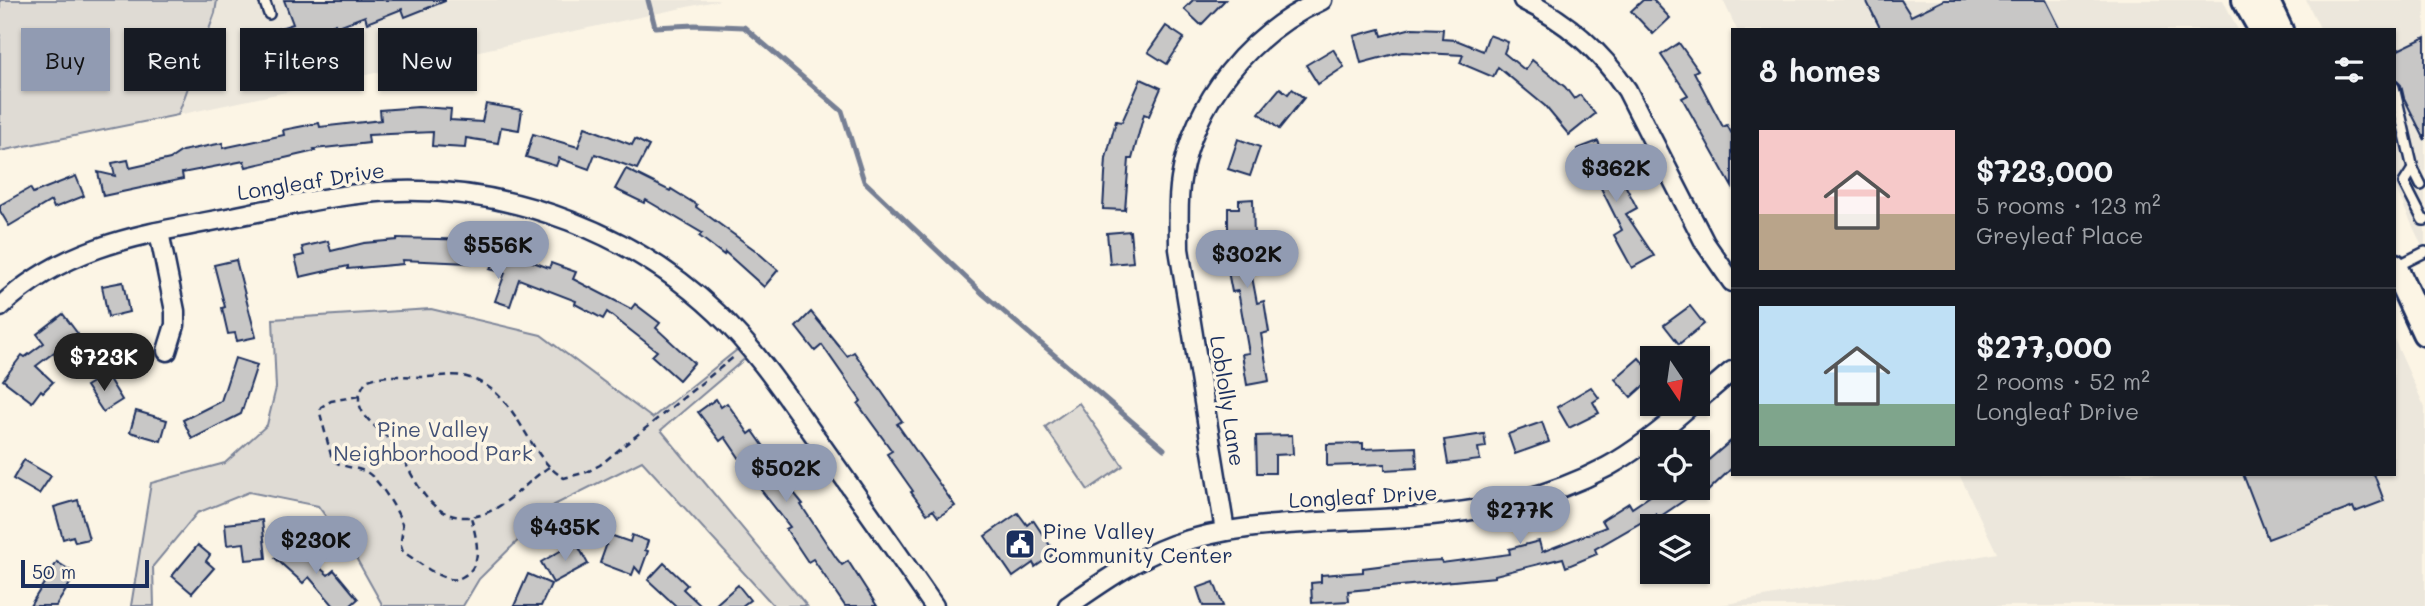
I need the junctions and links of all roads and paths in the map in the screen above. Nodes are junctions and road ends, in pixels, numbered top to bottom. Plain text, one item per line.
1 (264, 0) edge
2 (1322, 0) edge
3 (1523, 0) edge
4 (2245, 0) edge
5 (2266, 0) edge
6 (269, 14) dead end
7 (2261, 28) edge
8 (2279, 28) edge
9 (2396, 96) edge
10 (2413, 169) junction
11 (2421, 185) dead end
12 (2425, 220) edge
13 (159, 232) junction
14 (2425, 252) edge
15 (2396, 266) edge
16 (2396, 271) edge
17 (1731, 281) edge
18 (0, 307) edge
19 (2425, 333) edge
20 (167, 351) dead end
21 (735, 356) dead end
22 (1731, 372) edge
23 (1710, 390) edge
24 (359, 396) junction
25 (1678, 416) edge
26 (549, 467) junction
27 (471, 517) junction
28 (1225, 531) junction
29 (934, 606) edge
30 (1068, 606) edge

1 - 6 lane
2 - 28 street, Loblolly Lane
3 - 17 street
4 - 7 main road
5 - 8 main road
9 - 10 lane
10 - 11 lane
10 - 12 lane
13 - 18 street, Longleaf Drive
13 - 20 street
13 - 29 street, Longleaf Drive
14 - 15 lane
16 - 19 main road
21 - 26 path
22 - 23 street
24 - 26 path
24 - 27 path
24 - 27 path
25 - 28 street, Longleaf Drive
26 - 27 path
28 - 30 street, Longleaf Drive

